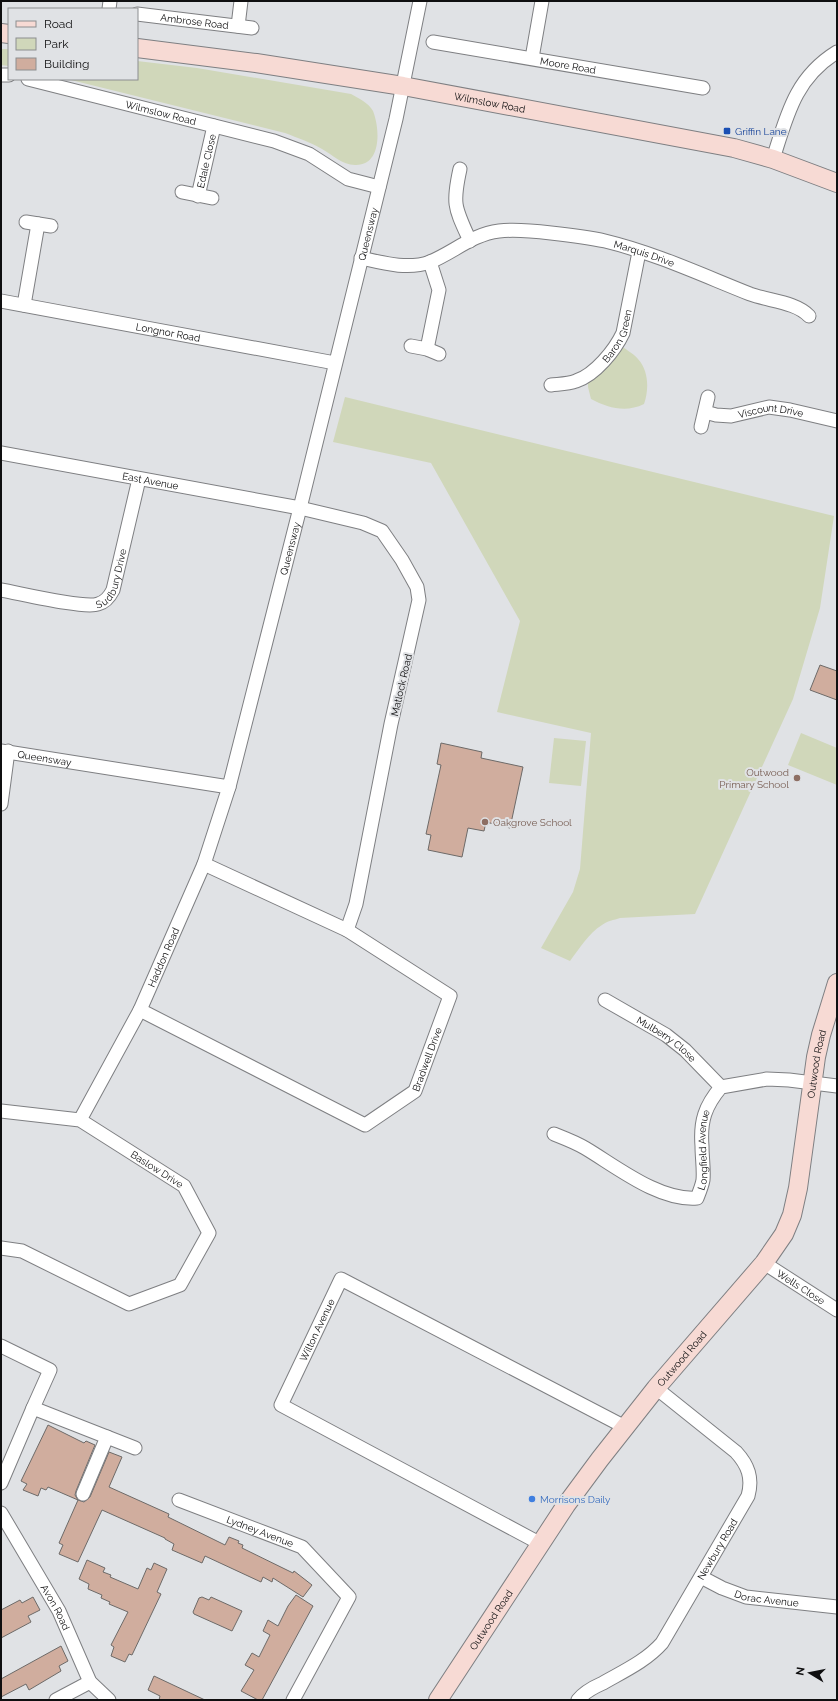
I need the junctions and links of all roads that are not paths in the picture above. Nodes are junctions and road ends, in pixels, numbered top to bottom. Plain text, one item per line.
1 (241, 1) edge
2 (420, 1) edge
3 (542, 1) edge
4 (138, 14) edge
5 (238, 26) junction
6 (252, 28) dead end
7 (433, 42) dead end
8 (138, 48) edge
9 (837, 52) edge
10 (532, 58) junction
11 (32, 80) edge
12 (402, 86) junction
13 (703, 88) dead end
14 (214, 126) junction
15 (773, 159) junction
16 (460, 169) dead end
17 (837, 183) edge
18 (379, 187) junction
19 (182, 192) dead end
20 (198, 196) junction
21 (212, 198) dead end
22 (39, 224) dead end
23 (470, 241) junction
24 (639, 252) junction
25 (362, 258) junction
26 (430, 262) junction
27 (1, 301) edge
28 (24, 305) junction
29 (809, 316) dead end
30 (411, 346) dead end
31 (426, 349) junction
32 (439, 354) dead end
33 (335, 363) junction
34 (551, 385) dead end
35 (708, 397) dead end
36 (705, 412) junction
37 (837, 421) edge
38 (701, 427) dead end
39 (1, 453) edge
40 (139, 479) junction
41 (300, 508) junction
42 (1, 590) edge
43 (4, 751) edge
44 (229, 786) junction
45 (1, 804) edge
46 (204, 864) junction
47 (347, 930) junction
48 (837, 983) edge
49 (605, 1000) dead end
50 (140, 1010) junction
51 (812, 1083) junction
52 (721, 1086) junction
53 (837, 1086) edge
54 (1, 1111) edge
55 (80, 1120) junction
56 (554, 1134) dead end
57 (1, 1248) edge
58 (764, 1263) junction
59 (837, 1310) edge
60 (1, 1346) edge
61 (656, 1388) junction
62 (34, 1408) junction
63 (624, 1428) junction
64 (107, 1437) junction
65 (135, 1448) dead end
66 (1, 1483) edge
67 (82, 1494) dead end
68 (180, 1500) dead end
69 (1, 1514) edge
70 (540, 1544) junction
71 (701, 1577) junction
72 (837, 1607) edge
73 (90, 1682) junction
74 (56, 1700) edge
75 (109, 1700) edge
76 (293, 1700) edge
77 (438, 1700) edge
78 (578, 1700) edge

1 - 5 street
2 - 12 street, Queensway
3 - 10 street
4 - 5 street, Ambrose Road
5 - 6 street, Ambrose Road
7 - 10 street, Moore Road
8 - 12 street, Wilmslow Road
9 - 15 street
10 - 13 street, Moore Road
11 - 14 street, Wilmslow Road
12 - 15 street, Wilmslow Road
12 - 18 street, Queensway
14 - 18 street, Wilmslow Road
14 - 20 street, Edale Close
15 - 17 street, Wilmslow Road
16 - 23 street
18 - 25 street, Queensway
19 - 20 street, Edale Close
20 - 21 street, Edale Close
22 - 28 street
23 - 24 street, Marquis Drive
23 - 26 street, Marquis Drive
24 - 29 street, Marquis Drive
24 - 34 street, Baron Green
25 - 26 street, Marquis Drive
25 - 33 street, Queensway
26 - 31 street
27 - 28 street, Longnor Road
28 - 33 street, Longnor Road
30 - 31 street
31 - 32 street
33 - 41 street, Queensway
35 - 36 street
36 - 37 street, Viscount Drive
36 - 38 street
39 - 40 street, East Avenue
40 - 41 street, East Avenue
40 - 42 street, Sudbury Drive
41 - 44 street, Queensway
41 - 47 street, Matlock Road
43 - 44 street, Queensway
43 - 45 street
44 - 46 street, Haddon Road
46 - 47 street, Bradwell Drive
46 - 50 street, Haddon Road
47 - 50 street, Bradwell Drive
48 - 51 street, Outwood Road
49 - 52 street, Mulberry Close
50 - 55 street, Haddon Road
51 - 52 street
51 - 53 street
51 - 58 street, Outwood Road
52 - 56 street, Longfield Avenue
54 - 55 street, Baslow Drive
55 - 57 street, Baslow Drive
58 - 59 street, Wells Close
58 - 61 street, Outwood Road
60 - 62 street
61 - 63 street, Outwood Road
61 - 71 street, Newbury Road
62 - 64 street
62 - 66 street
63 - 70 street, Outwood Road
63 - 70 street, Wilton Avenue
64 - 65 street
64 - 67 street
68 - 76 street, Lydney Avenue
69 - 73 street, Avon Road
70 - 77 street, Outwood Road
71 - 72 street, Dorac Avenue
71 - 78 street, Newbury Road
73 - 74 street
73 - 75 street, Avon Road

